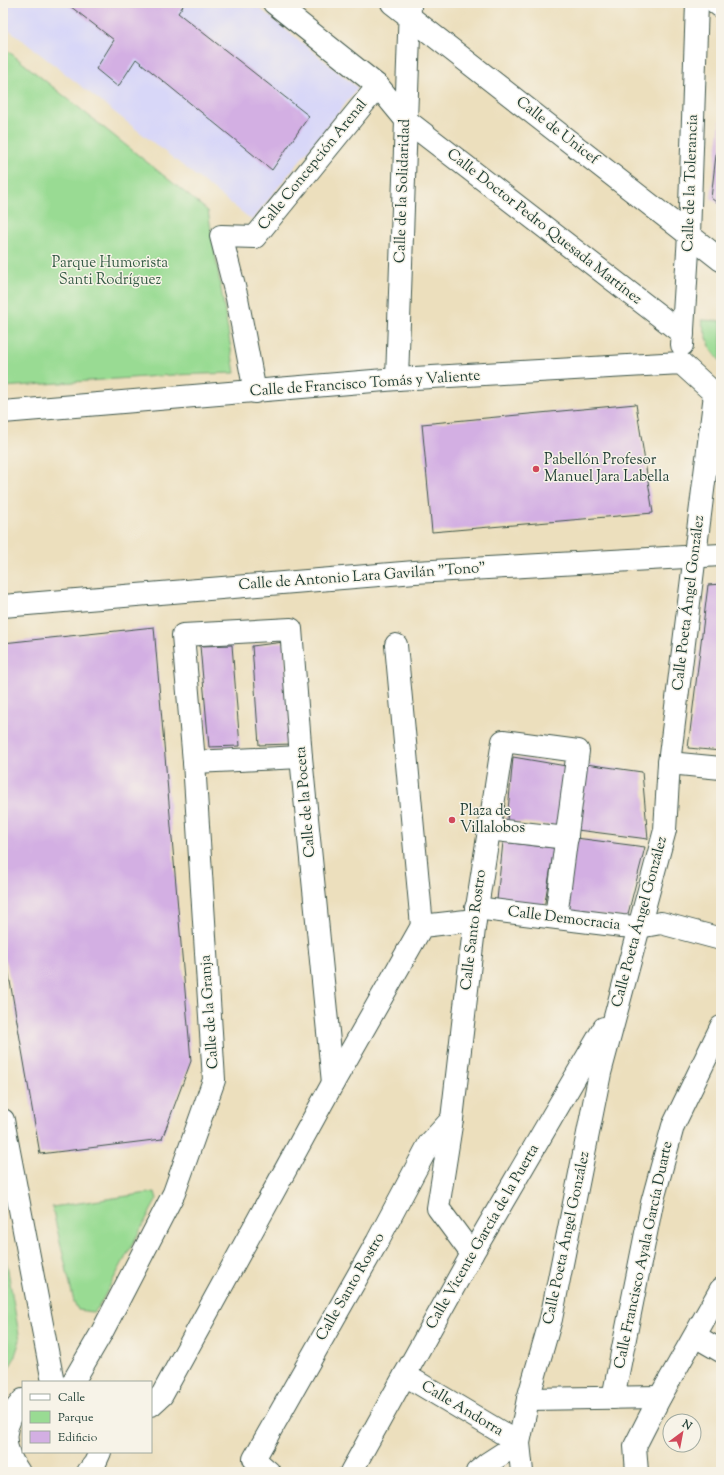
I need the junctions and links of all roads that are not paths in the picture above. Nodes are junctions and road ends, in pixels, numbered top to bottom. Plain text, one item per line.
1 (274, 3) edge
2 (392, 3) edge
3 (697, 3) edge
4 (716, 3) edge
5 (721, 7) edge
6 (410, 10) edge
7 (378, 86) junction
8 (406, 120) junction
9 (689, 235) junction
10 (721, 260) edge
11 (683, 334) junction
12 (681, 363) junction
13 (397, 379) junction
14 (255, 392) junction
15 (718, 393) edge
16 (3, 412) edge
17 (721, 556) edge
18 (694, 557) junction
19 (3, 606) edge
20 (183, 635) joint
21 (396, 645) dead end
22 (301, 757) junction
23 (194, 762) junction
24 (669, 763) junction
25 (721, 768) edge
26 (488, 829) junction
27 (567, 838) junction
28 (476, 914) junction
29 (556, 917) junction
30 (422, 926) junction
31 (639, 927) junction
32 (721, 939) edge
33 (619, 1003) junction
34 (721, 1027) edge
35 (333, 1083) junction
36 (452, 1119) junction
37 (3, 1120) edge
38 (472, 1254) junction
39 (721, 1289) edge
40 (695, 1336) junction
41 (721, 1351) edge
42 (405, 1374) junction
43 (53, 1381) edge
44 (74, 1381) edge
45 (660, 1397) junction
46 (613, 1398) junction
47 (528, 1400) junction
48 (22, 1401) edge
49 (152, 1404) edge
50 (519, 1443) junction
51 (100, 1453) edge
52 (261, 1465) edge
53 (19, 1472) edge
54 (88, 1472) edge
55 (351, 1472) edge
56 (477, 1472) edge
57 (522, 1472) edge
58 (637, 1472) edge

1 - 7 street, Calle Doctor Pedro Quesada Martínez
2 - 6 street, Calle de Unicef
3 - 9 street, Calle de la Tolerancia
4 - 5 street
6 - 8 street, Calle de la Solidaridad
6 - 9 street, Calle de Unicef
7 - 8 street, Calle Doctor Pedro Quesada Martínez
7 - 14 street, Calle Concepción Arenal
8 - 11 street, Calle Doctor Pedro Quesada Martínez
8 - 13 street, Calle de la Solidaridad
9 - 10 street, Calle de Unicef
9 - 11 street, Calle de la Tolerancia
11 - 12 street, Calle de la Tolerancia
12 - 13 street, Calle de Francisco Tomás y Valiente
12 - 15 street
13 - 14 street, Calle de Francisco Tomás y Valiente
14 - 16 street, Calle de Francisco Tomás y Valiente
15 - 18 street, Calle Poeta Ángel González
17 - 18 street, Calle de Antonio Lara Gavilán "Tono"
18 - 19 street, Calle de Antonio Lara Gavilán "Tono"
18 - 24 street, Calle Poeta Ángel González
20 - 22 street, Calle de la Poceta
20 - 23 street, Calle de la Granja
21 - 30 street
22 - 23 street
22 - 35 street, Calle de la Poceta
23 - 44 street, Calle de la Granja
24 - 25 street
24 - 31 street, Calle Poeta Ángel González
26 - 27 street
26 - 27 street, Calle Santo Rostro
26 - 28 street, Calle Santo Rostro
27 - 29 street
28 - 29 street, Calle Democracia
28 - 30 street, Calle Democracia
28 - 36 street, Calle Santo Rostro
29 - 31 street, Calle Democracia
30 - 35 street
31 - 32 street, Calle Democracia
31 - 33 street, Calle Poeta Ángel González
33 - 38 street, Calle Vicente García de la Puerta
33 - 47 street, Calle Poeta Ángel González
34 - 46 street, Calle Francisco Ayala García Duarte
35 - 49 street
36 - 38 street, Calle Santo Rostro
36 - 52 street, Calle Santo Rostro
37 - 43 street
38 - 42 street, Calle Vicente García de la Puerta
39 - 40 street
40 - 41 street
40 - 45 street
42 - 50 street, Calle Andorra
42 - 55 street, Calle Vicente García de la Puerta
45 - 46 street
45 - 58 street
46 - 47 street
47 - 50 street, Calle Poeta Ángel González
48 - 53 street
50 - 56 street
50 - 57 street, Calle Poeta Ángel González
51 - 54 street

